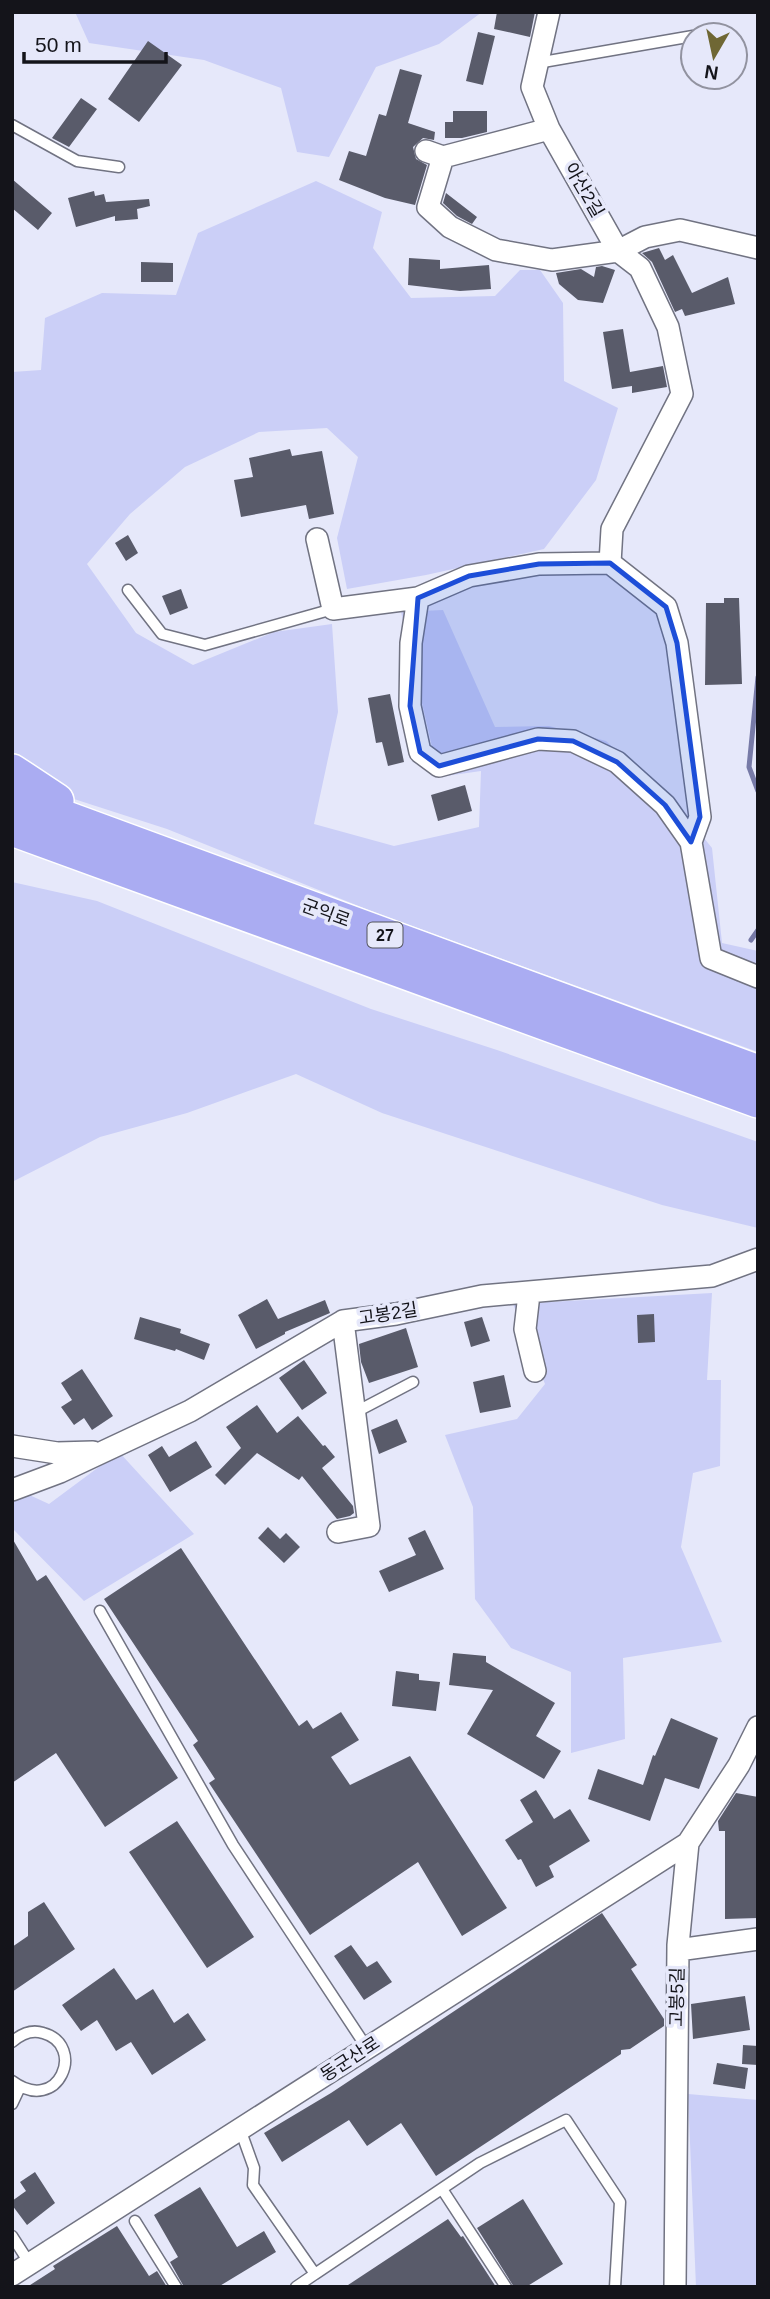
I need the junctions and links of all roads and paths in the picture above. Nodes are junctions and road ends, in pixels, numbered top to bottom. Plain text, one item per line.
1 (549, 12) edge
2 (679, 38) edge
3 (537, 63) junction
4 (12, 125) edge
5 (549, 129) junction
6 (119, 167) dead end
7 (758, 248) edge
8 (618, 251) junction
9 (317, 539) dead end
10 (610, 563) junction
11 (128, 590) dead end
12 (418, 598) junction
13 (333, 609) junction
14 (12, 772) edge
15 (12, 799) edge
16 (12, 828) edge
17 (103, 831) junction
18 (691, 842) junction
19 (12, 847) edge
20 (118, 867) junction
21 (758, 977) edge
22 (758, 1073) edge
23 (758, 1100) edge
24 (758, 1259) edge
25 (529, 1294) junction
26 (343, 1321) junction
27 (535, 1371) dead end
28 (413, 1382) dead end
29 (354, 1413) junction
30 (12, 1446) edge
31 (102, 1452) junction
32 (12, 1490) edge
33 (338, 1531) dead end
34 (100, 1611) dead end
35 (758, 1727) edge
36 (688, 1843) junction
37 (758, 1939) edge
38 (678, 1950) junction
39 (12, 2042) edge
40 (367, 2048) junction
41 (16, 2084) edge
42 (12, 2104) edge
43 (240, 2129) junction
44 (442, 2189) junction
45 (135, 2221) dead end
46 (12, 2236) edge
47 (21, 2270) edge
48 (315, 2274) junction
49 (176, 2287) edge
50 (296, 2287) edge
51 (506, 2287) edge
52 (615, 2287) edge
53 (675, 2287) edge

1 - 3 street, 아산2길
2 - 3 lane
3 - 5 street, 아산2길
4 - 6 lane
5 - 8 street, 아산2길
5 - 8 street
7 - 8 street
8 - 10 street, 아산2길
9 - 13 street
10 - 12 street
10 - 18 street
11 - 13 lane
12 - 13 street
12 - 18 street
14 - 17 highway
15 - 17 highway, 군익로 / 27
16 - 20 highway, 군익로 / 27
17 - 22 highway, 군익로 / 27
18 - 21 street
19 - 20 highway
20 - 23 highway, 군익로 / 27
24 - 25 street, 고봉2길
25 - 26 street, 고봉2길
25 - 27 street
26 - 29 street
26 - 31 street, 고봉2길
28 - 29 lane
29 - 33 street
30 - 31 street
31 - 32 street, 고봉2길
34 - 40 lane
35 - 36 street, 고봉5길
36 - 38 street, 고봉5길
36 - 40 street, 동군산로
37 - 38 street
38 - 53 street, 고봉5길
39 - 41 lane
40 - 43 street, 동군산로
41 - 42 lane
43 - 47 street, 동군산로
43 - 48 lane
44 - 48 lane
44 - 51 lane
44 - 52 lane
45 - 49 lane
46 - 47 lane
48 - 50 lane

